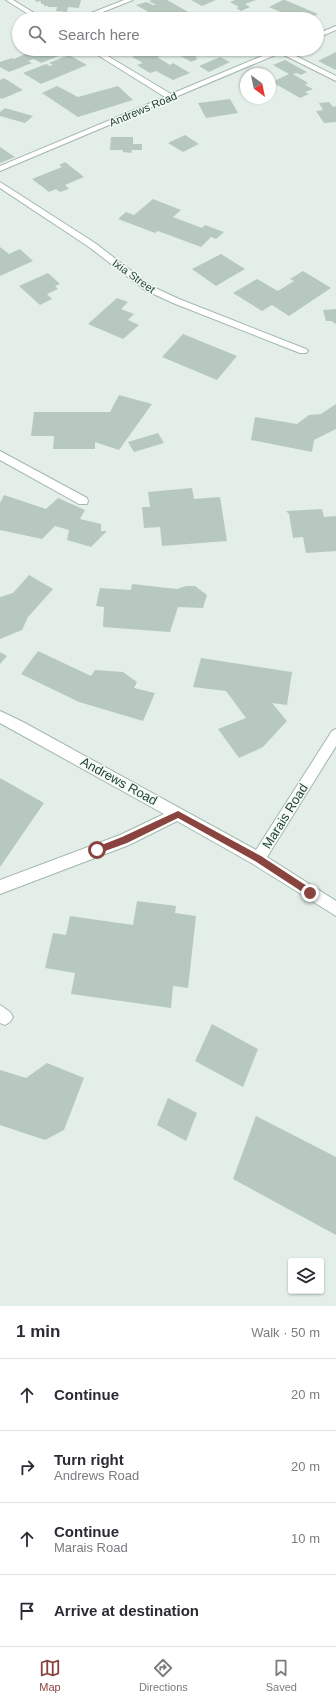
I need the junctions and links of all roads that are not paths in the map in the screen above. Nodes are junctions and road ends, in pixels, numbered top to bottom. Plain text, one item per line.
1 (10, 0) edge
2 (130, 0) edge
3 (30, 12) edge
4 (98, 12) edge
5 (336, 28) edge
6 (324, 33) edge
7 (103, 56) edge
8 (269, 56) edge
9 (294, 56) edge
10 (336, 79) edge
11 (170, 97) junction
12 (0, 169) edge
13 (0, 184) edge
14 (303, 351) dead end
15 (0, 455) edge
16 (83, 501) dead end
17 (0, 717) edge
18 (336, 736) edge
19 (178, 814) junction
20 (258, 859) junction
21 (0, 887) edge
22 (336, 910) edge

1 - 3 street
2 - 4 street
5 - 6 street
7 - 11 street
8 - 11 street, Andrews Road
9 - 10 street
11 - 12 street, Andrews Road
13 - 14 street, Ixia Street
15 - 16 street
17 - 19 street, Andrews Road
18 - 20 street, Marais Road
19 - 20 street, Andrews Road
19 - 21 street
20 - 22 street, Marais Road

